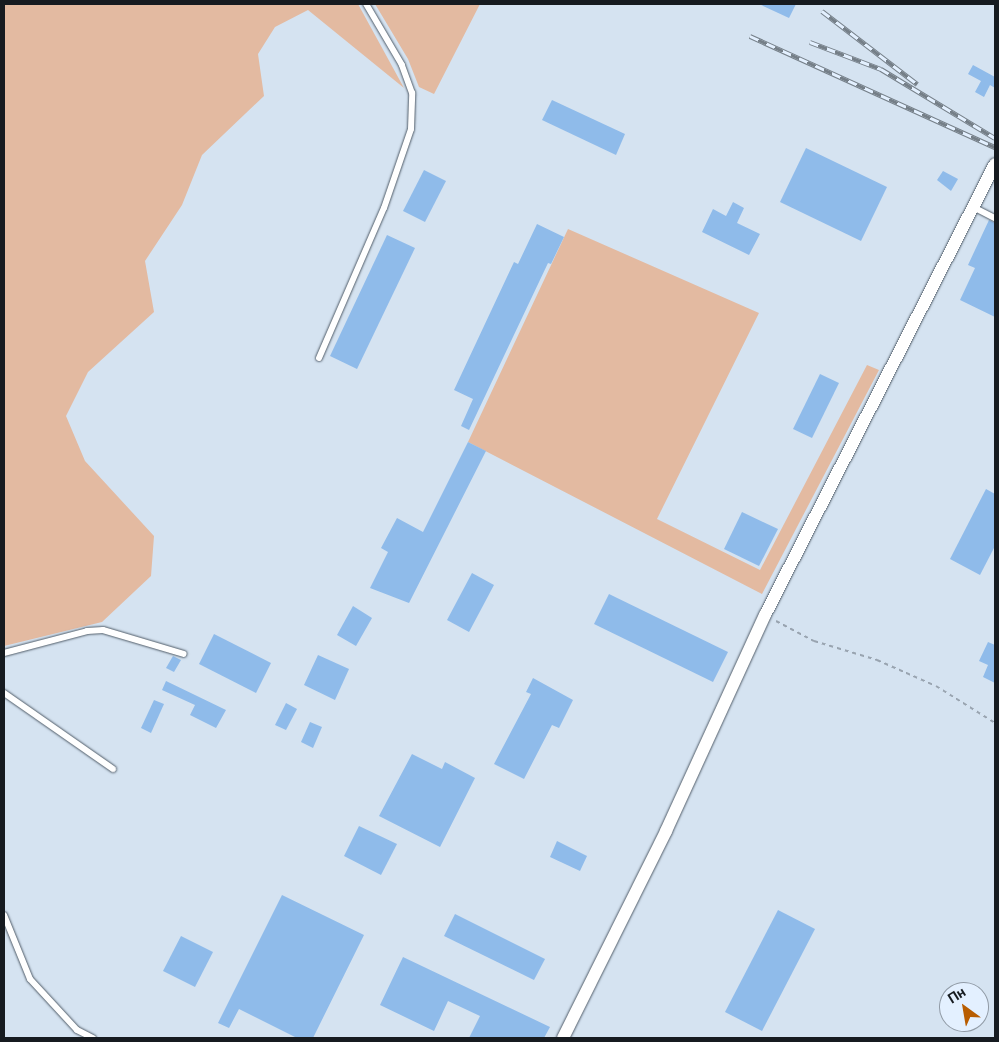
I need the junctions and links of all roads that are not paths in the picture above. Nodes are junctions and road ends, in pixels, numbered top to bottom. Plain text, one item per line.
1 (366, 4) edge
2 (995, 164) edge
3 (973, 207) junction
4 (995, 218) edge
5 (319, 358) dead end
6 (4, 653) edge
7 (184, 654) dead end
8 (4, 694) edge
9 (113, 769) dead end
10 (4, 915) edge
11 (77, 1030) junction
12 (84, 1038) edge
13 (93, 1038) edge
14 (563, 1038) edge

1 - 5 lane
2 - 3 street
3 - 4 lane
3 - 14 street
6 - 7 lane
8 - 9 lane
10 - 11 lane
11 - 12 lane
11 - 13 lane

